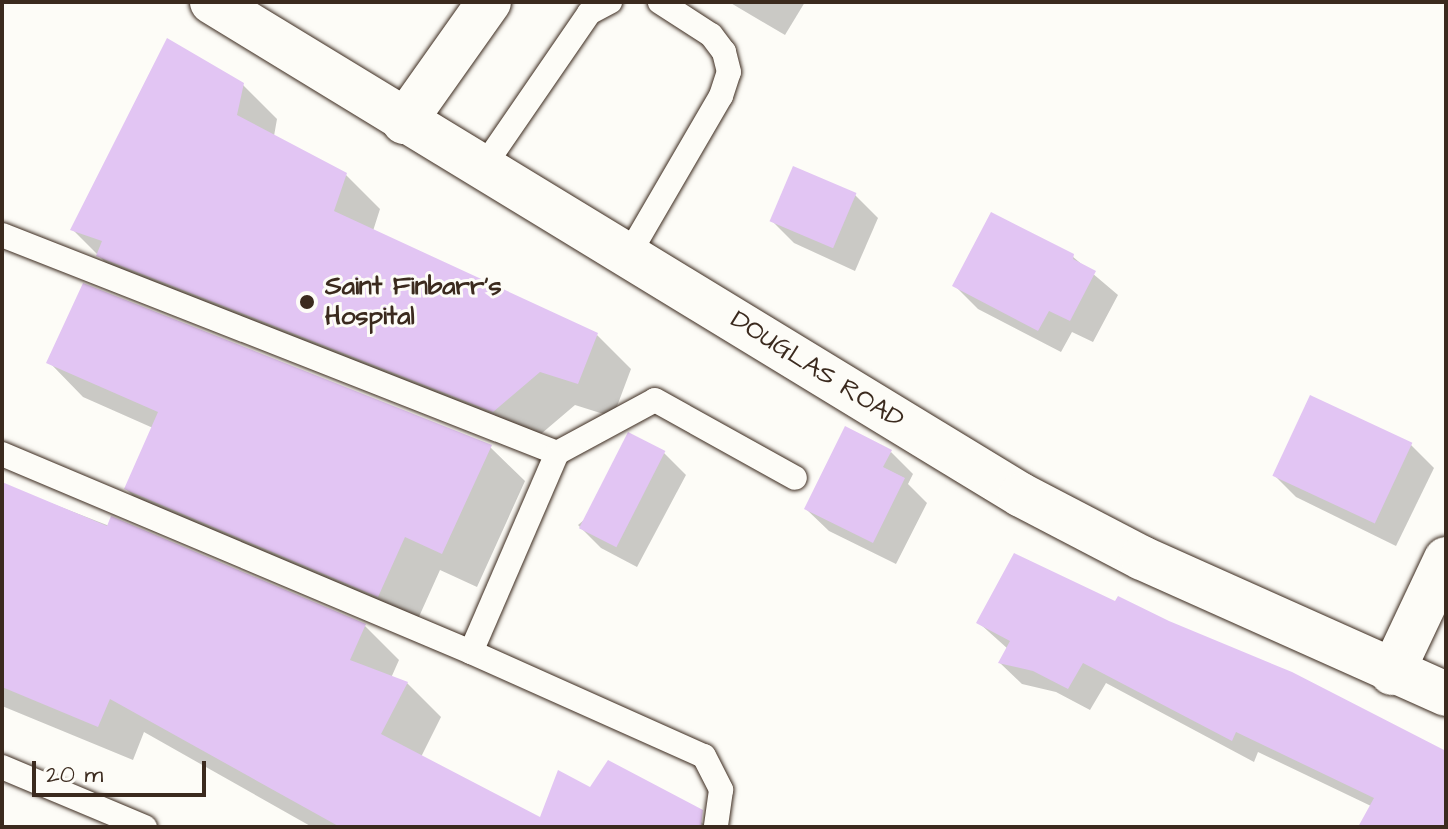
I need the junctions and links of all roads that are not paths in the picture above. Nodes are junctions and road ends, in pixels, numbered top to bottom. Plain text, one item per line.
1 (212, 2) edge
2 (489, 2) edge
3 (610, 2) edge
4 (660, 2) edge
5 (404, 122) junction
6 (484, 166) junction
7 (2, 235) edge
8 (629, 254) junction
9 (557, 453) junction
10 (2, 454) edge
11 (795, 478) dead end
12 (1446, 559) edge
13 (471, 652) junction
14 (1392, 673) junction
15 (1446, 694) edge
16 (2, 767) edge
17 (145, 827) edge
18 (716, 827) edge

1 - 5 main road, DOUGLAS ROAD
2 - 5 main road
3 - 6 lane
4 - 8 lane
5 - 6 main road, DOUGLAS ROAD
6 - 8 main road, DOUGLAS ROAD
7 - 9 lane
8 - 14 main road, DOUGLAS ROAD
9 - 11 lane
9 - 13 lane
10 - 13 lane
12 - 14 main road
13 - 18 lane
14 - 15 main road, DOUGLAS ROAD
16 - 17 lane

